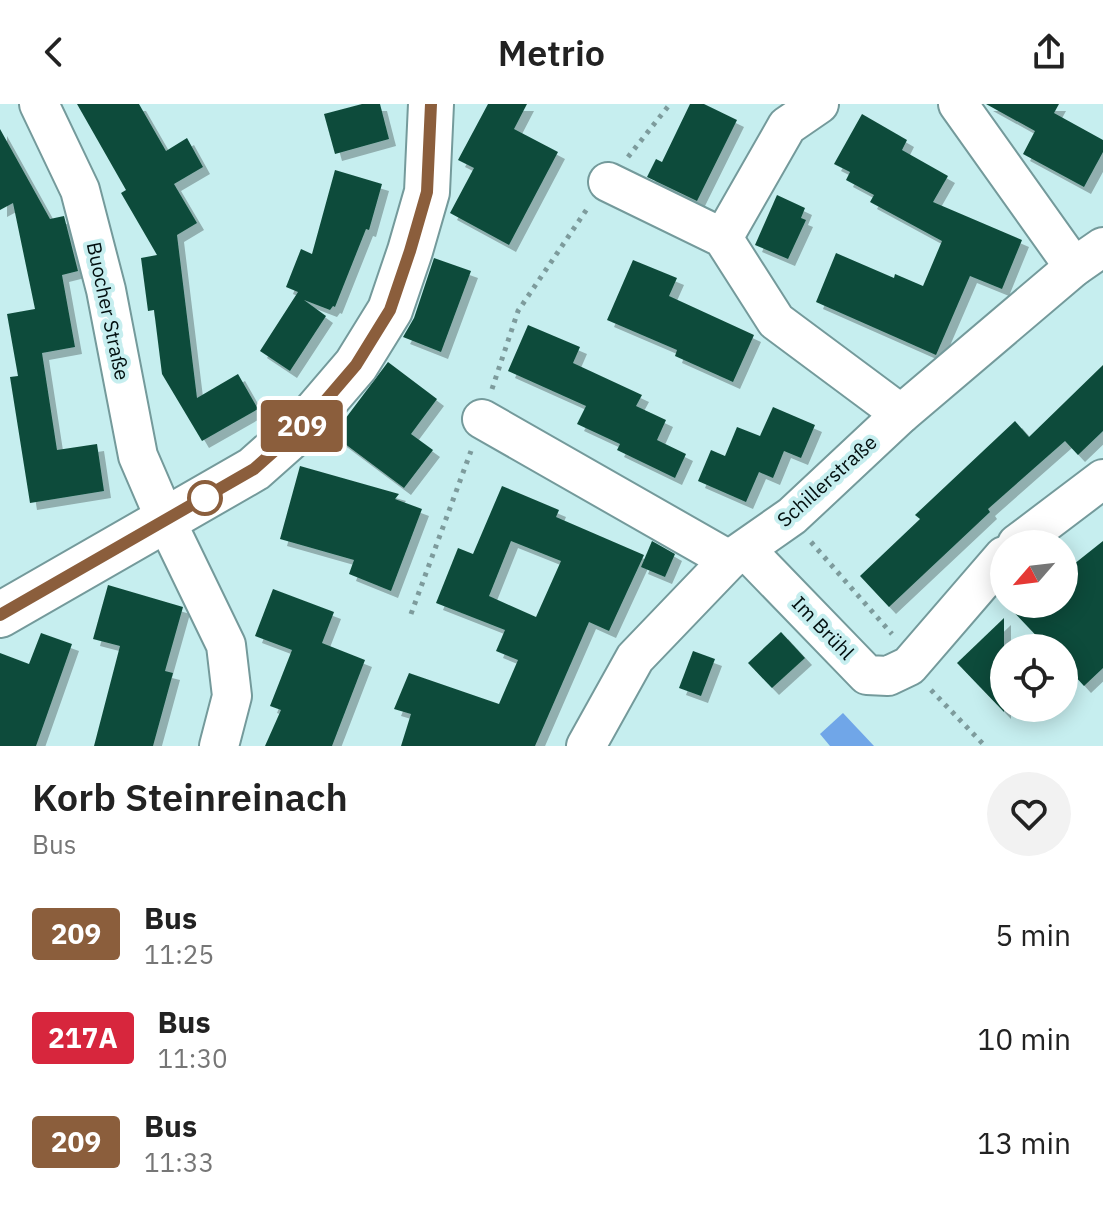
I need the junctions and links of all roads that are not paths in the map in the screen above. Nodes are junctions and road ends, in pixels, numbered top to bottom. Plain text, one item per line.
1 (39, 104) edge
2 (431, 104) edge
3 (819, 104) edge
4 (958, 104) edge
5 (608, 182) road end
6 (723, 238) junction
7 (1088, 257) edge
8 (901, 414) junction
9 (482, 419) road end
10 (1103, 479) edge
11 (166, 521) junction
12 (1036, 530) edge
13 (738, 555) junction
14 (990, 572) edge
15 (0, 615) edge
16 (219, 746) edge
17 (586, 746) edge

1 - 11 street, Buocher Straße
2 - 11 street
3 - 6 street
4 - 7 street
5 - 6 street
6 - 8 street
7 - 8 street, Schillerstraße
8 - 13 street, Schillerstraße
9 - 13 street, Im Brühl
10 - 12 street
11 - 15 street
11 - 16 street, Buocher Straße
13 - 14 street, Im Brühl
13 - 17 street, Schillerstraße

